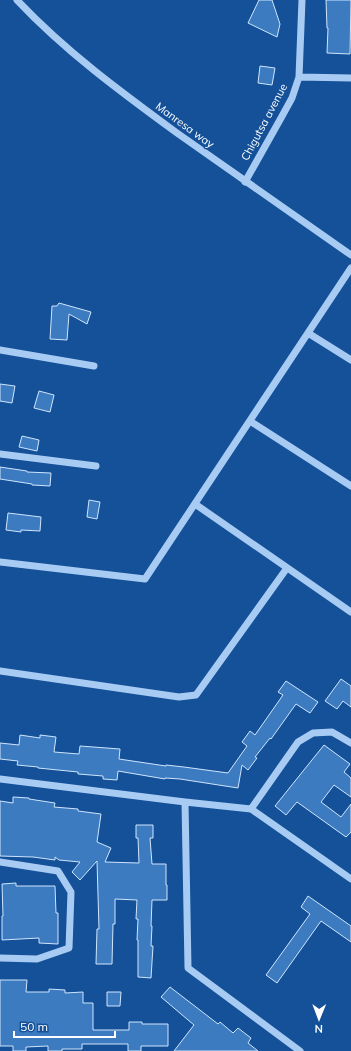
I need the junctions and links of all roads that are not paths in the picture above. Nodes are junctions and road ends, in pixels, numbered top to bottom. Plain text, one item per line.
1 (17, 0) edge
2 (302, 0) edge
3 (299, 77) junction
4 (351, 78) edge
5 (245, 182) junction
6 (351, 254) edge
7 (351, 268) edge
8 (308, 333) junction
9 (0, 350) edge
10 (351, 360) edge
11 (94, 366) dead end
12 (250, 421) junction
13 (0, 454) edge
14 (96, 466) dead end
15 (351, 486) edge
16 (195, 504) junction
17 (0, 562) edge
18 (287, 568) junction
19 (351, 612) edge
20 (0, 671) edge
21 (351, 743) edge
22 (0, 779) edge
23 (185, 802) junction
24 (251, 809) junction
25 (0, 862) edge
26 (351, 879) edge
27 (0, 958) edge
28 (300, 1051) edge

1 - 5 street, Manresa way
2 - 3 street, Chigutsa avenue
3 - 4 street
3 - 5 street, Chigutsa avenue
5 - 6 street, Manresa way
7 - 8 street
8 - 10 street
8 - 12 street
9 - 11 street
12 - 15 street
12 - 16 street
13 - 14 street
16 - 17 street
16 - 18 street
18 - 19 street
18 - 20 street
21 - 24 street
22 - 23 street
23 - 24 street
23 - 28 street
24 - 26 street
25 - 27 street

